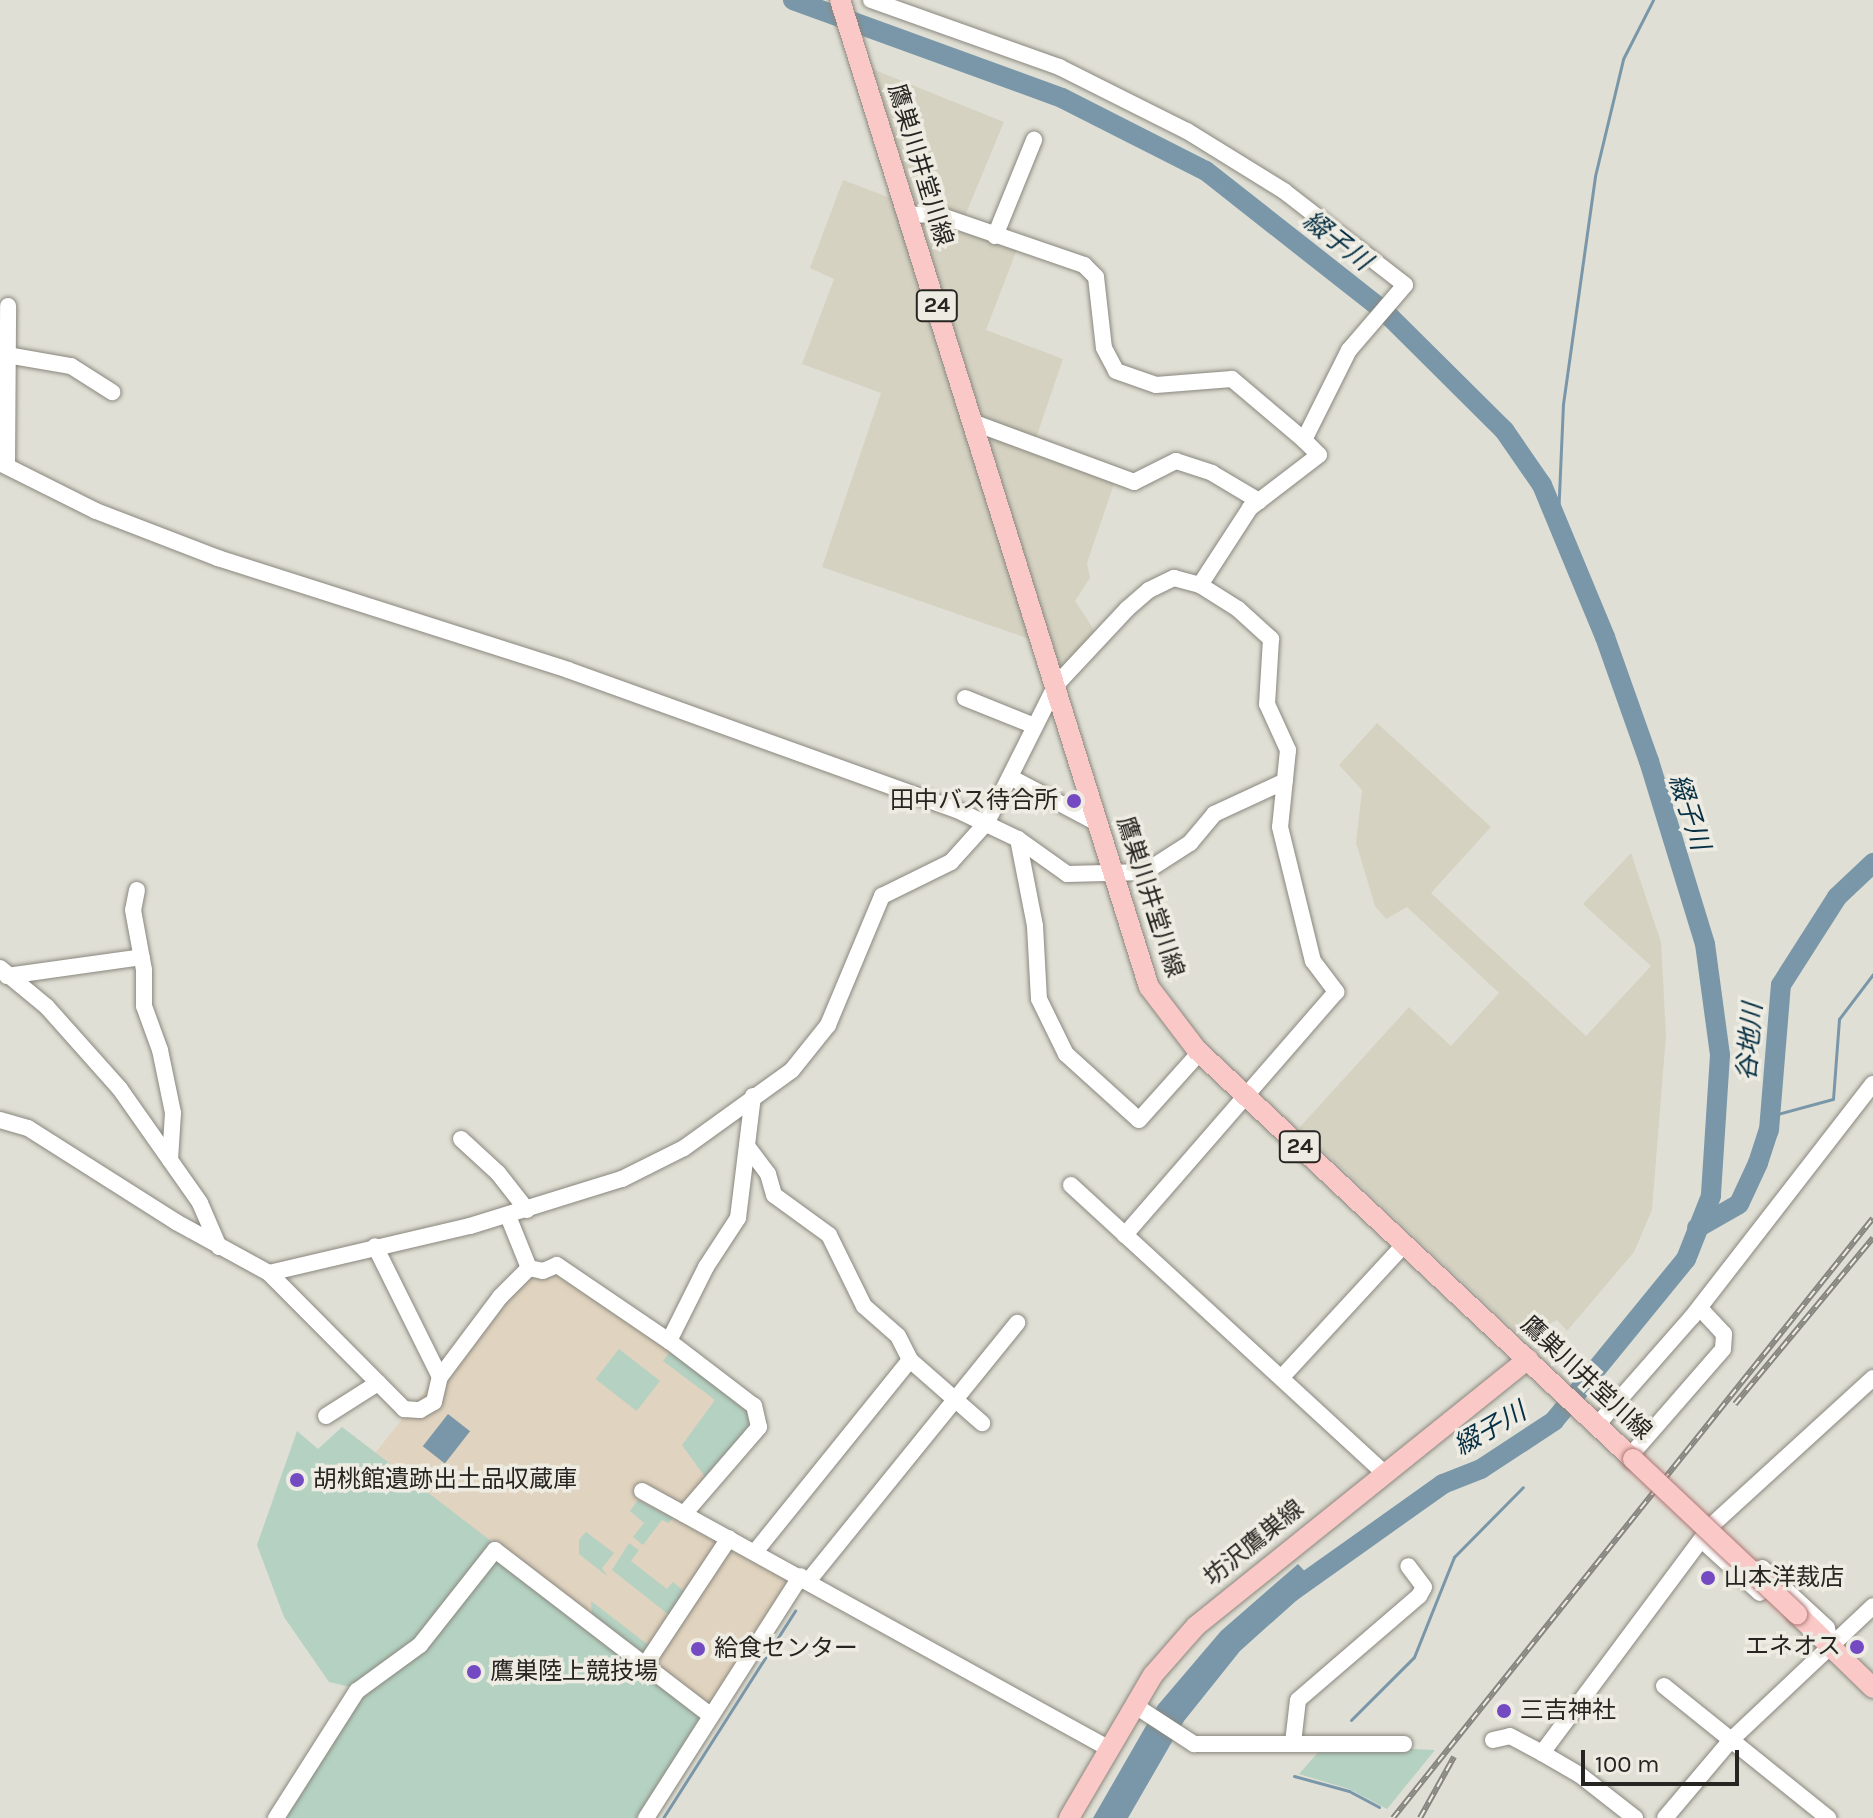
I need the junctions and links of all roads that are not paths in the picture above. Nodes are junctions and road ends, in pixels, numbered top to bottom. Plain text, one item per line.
1 (840, 0) edge
2 (871, 0) edge
3 (1034, 140) dead end
4 (908, 215) junction
5 (995, 236) junction
6 (8, 306) dead end
7 (7, 355) junction
8 (112, 392) dead end
9 (972, 422) junction
10 (1304, 440) junction
11 (4, 464) edge
12 (1259, 501) junction
13 (1200, 585) junction
14 (1056, 685) junction
15 (965, 698) dead end
16 (1032, 725) junction
17 (1010, 777) junction
18 (1285, 781) junction
19 (987, 822) junction
20 (1099, 824) junction
21 (1018, 839) junction
22 (1114, 876) junction
23 (137, 890) dead end
24 (142, 957) junction
25 (4, 972) edge
26 (1200, 1052) junction
27 (1873, 1084) edge
28 (753, 1096) junction
29 (1247, 1096) junction
30 (0, 1120) edge
31 (461, 1139) dead end
32 (747, 1146) junction
33 (170, 1160) junction
34 (1071, 1185) dead end
35 (527, 1210) junction
36 (508, 1216) junction
37 (1125, 1235) junction
38 (1404, 1245) junction
39 (375, 1246) junction
40 (219, 1247) junction
41 (529, 1268) junction
42 (269, 1273) junction
43 (1700, 1308) junction
44 (1017, 1323) dead end
45 (669, 1341) junction
46 (1528, 1359) junction
47 (910, 1360) junction
48 (440, 1377) junction
49 (1282, 1377) junction
50 (1873, 1378) edge
51 (378, 1383) junction
52 (958, 1402) junction
53 (326, 1416) dead end
54 (1594, 1422) junction
55 (982, 1423) dead end
56 (1635, 1454) junction
57 (1384, 1473) junction
58 (642, 1491) dead end
59 (684, 1514) junction
60 (1712, 1525) junction
61 (729, 1538) junction
62 (1703, 1541) junction
63 (755, 1552) junction
64 (1408, 1566) dead end
65 (805, 1578) junction
66 (1873, 1606) edge
67 (1830, 1645) junction
68 (645, 1665) junction
69 (1664, 1686) dead end
70 (1873, 1688) edge
71 (1138, 1708) junction
72 (711, 1716) junction
73 (1493, 1740) dead end
74 (1731, 1740) junction
75 (1293, 1743) junction
76 (1404, 1744) dead end
77 (1106, 1747) junction
78 (1542, 1753) junction
79 (276, 1818) edge
80 (646, 1818) edge
81 (1069, 1818) edge
82 (1635, 1818) edge
83 (1665, 1818) edge
84 (1828, 1818) edge

1 - 4 main road, 鷹巣川井堂川線 / 24
2 - 10 street
3 - 5 street
4 - 5 street
4 - 9 main road, 鷹巣川井堂川線 / 24
5 - 10 street
6 - 7 street
7 - 8 street
7 - 11 street
9 - 12 street
9 - 14 main road, 鷹巣川井堂川線 / 24
10 - 12 street
11 - 19 street
12 - 13 street
13 - 14 street
13 - 18 street
14 - 16 street
14 - 20 main road, 鷹巣川井堂川線 / 24
15 - 16 street
16 - 17 street
17 - 19 street
17 - 20 street
18 - 22 street
18 - 29 street
19 - 21 street
19 - 28 street
20 - 22 main road, 鷹巣川井堂川線 / 24
21 - 22 street
21 - 26 street
22 - 26 main road, 鷹巣川井堂川線 / 24
23 - 24 street
24 - 25 street
24 - 33 street
25 - 33 street
26 - 29 main road, 鷹巣川井堂川線 / 24
27 - 43 street
28 - 32 street
28 - 35 street
29 - 37 street
29 - 38 main road, 鷹巣川井堂川線 / 24
30 - 40 street
31 - 35 street
32 - 45 street
32 - 47 street
33 - 40 street
34 - 37 street
35 - 36 street
36 - 39 street
36 - 41 street
37 - 49 street
38 - 46 main road, 鷹巣川井堂川線 / 24
38 - 49 street
39 - 42 street
39 - 48 street
40 - 42 street
41 - 45 street
41 - 48 street
42 - 51 street
43 - 54 street
43 - 56 street
44 - 52 street
45 - 59 street
46 - 54 main road, 鷹巣川井堂川線 / 24
46 - 57 main road, 坊沢鷹巣線
47 - 52 street
47 - 63 street
48 - 51 street
49 - 57 street
50 - 60 street
51 - 53 street
52 - 55 street
52 - 65 street
54 - 56 main road, 鷹巣川井堂川線 / 24
56 - 67 main road, 鷹巣川井堂川線 / 24, bridge
57 - 71 main road, 坊沢鷹巣線
58 - 59 street
59 - 61 street
60 - 62 street
60 - 67 street
61 - 63 street
61 - 68 street
62 - 67 street
62 - 78 street
63 - 65 street
64 - 75 street
65 - 72 street
65 - 77 street
66 - 67 street
67 - 70 main road, 鷹巣川井堂川線 / 24
67 - 74 street
68 - 72 street
68 - 79 street
69 - 74 street
71 - 75 street
71 - 77 main road, 坊沢鷹巣線
72 - 80 street
73 - 78 street
74 - 83 street
74 - 84 street
75 - 76 street
77 - 81 main road, 坊沢鷹巣線
78 - 82 street

